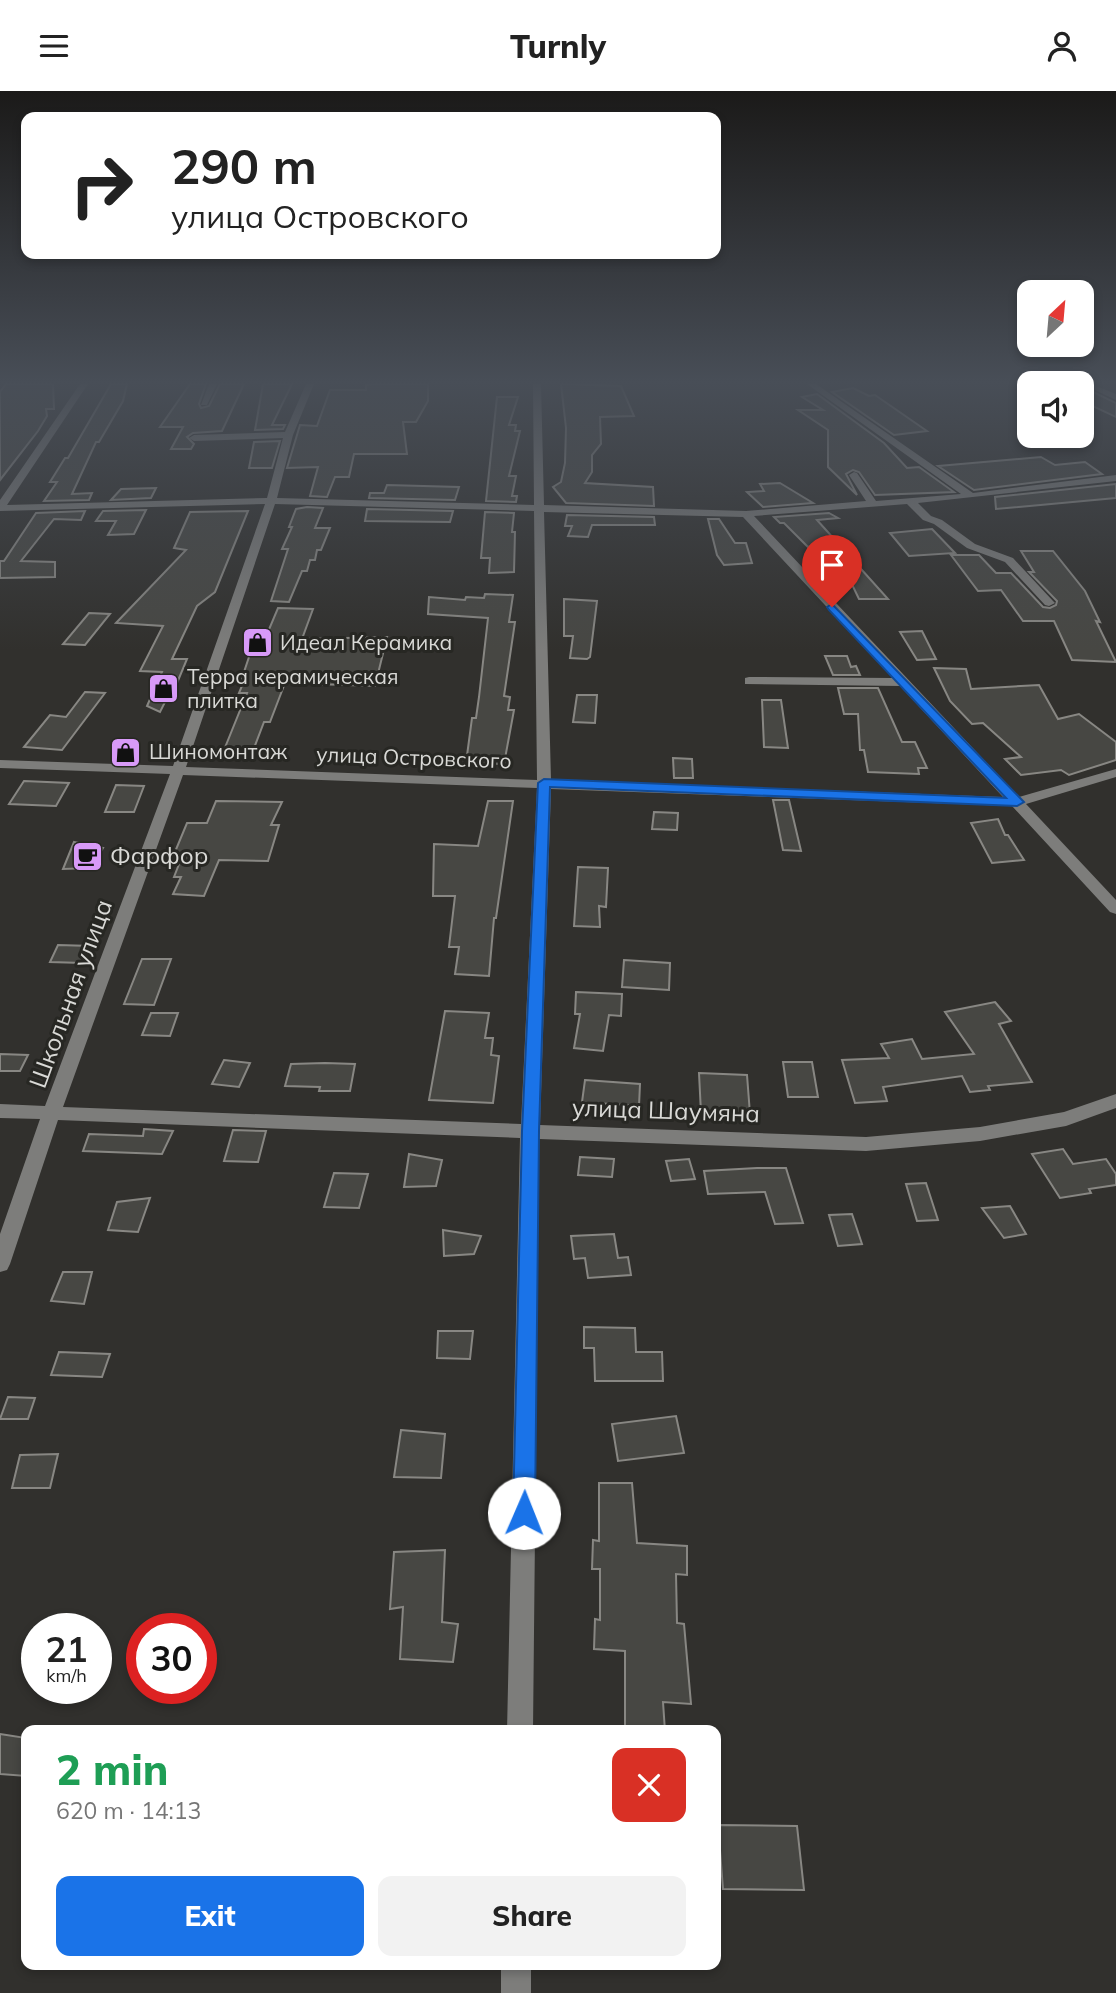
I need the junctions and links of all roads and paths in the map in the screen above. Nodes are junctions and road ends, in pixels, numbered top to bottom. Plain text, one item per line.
1 (23, 473) edge
2 (278, 473) edge
3 (539, 473) edge
4 (939, 473) edge
5 (854, 475) dead end
6 (1116, 478) edge
7 (971, 495) junction
8 (271, 501) junction
9 (910, 501) junction
10 (873, 504) junction
11 (0, 507) edge
12 (540, 509) junction
13 (746, 514) junction
14 (1049, 603) dead end
15 (749, 681) dead end
16 (902, 682) junction
17 (0, 764) edge
18 (178, 771) junction
19 (1116, 773) edge
20 (544, 783) junction
21 (1017, 802) junction
22 (1116, 909) edge
23 (1116, 1101) edge
24 (0, 1111) edge
25 (51, 1114) junction
26 (530, 1131) junction
27 (0, 1264) edge
28 (520, 1725) edge
29 (516, 1970) edge
30 (516, 1993) edge

1 - 11 street
2 - 8 street, Школьная улица
3 - 12 street
4 - 7 street
5 - 10 street
6 - 7 street
7 - 9 street
8 - 11 street
8 - 12 street
8 - 18 street, Школьная улица
9 - 10 street
9 - 14 street
10 - 13 street
12 - 13 street
12 - 20 street
13 - 16 street
15 - 16 street
16 - 21 street
17 - 18 street, улица Островского
18 - 20 street, улица Островского
18 - 25 street, Школьная улица
19 - 21 street, улица Островского
20 - 21 street, улица Островского
20 - 26 street
21 - 22 street
23 - 26 street, улица Шаумяна
24 - 25 street, улица Шаумяна
25 - 26 street, улица Шаумяна
25 - 27 street, Школьная улица
26 - 28 street
29 - 30 street

